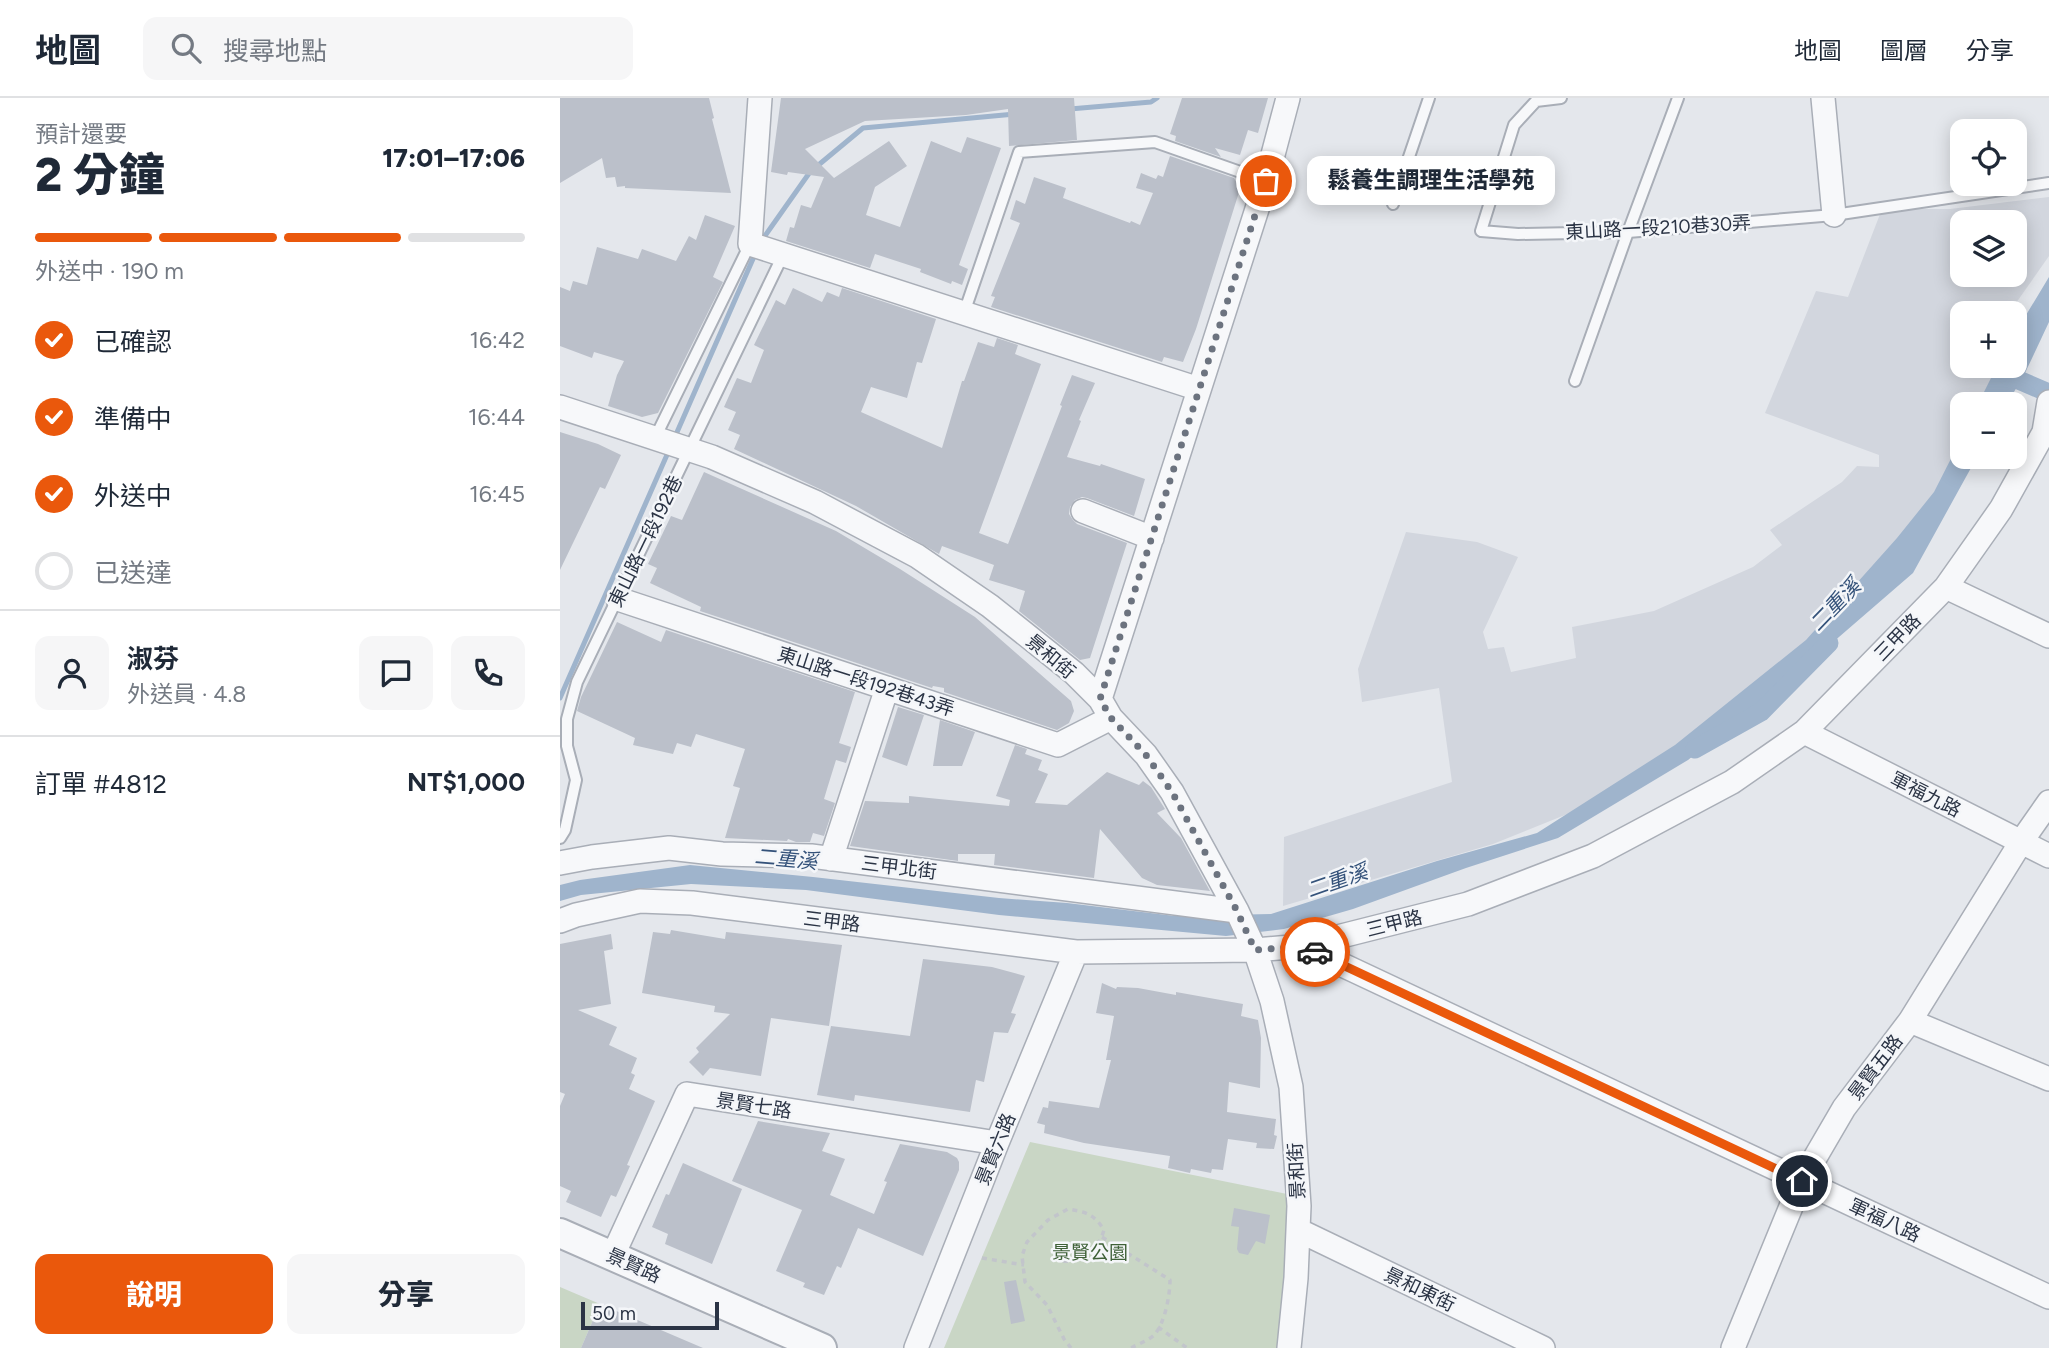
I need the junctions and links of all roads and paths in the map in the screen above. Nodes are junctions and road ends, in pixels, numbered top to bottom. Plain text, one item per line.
1 (760, 98) edge
2 (1288, 98) edge
3 (1429, 98) edge
4 (1561, 98) edge
5 (1678, 98) edge
6 (1823, 98) edge
7 (1266, 181) junction
8 (2049, 183) edge
9 (1394, 204) dead end
10 (1834, 215) junction
11 (1628, 232) junction
12 (750, 244) junction
13 (783, 255) junction
14 (964, 313) junction
15 (1576, 381) dead end
16 (1199, 389) junction
17 (2049, 402) edge
18 (560, 407) edge
19 (2047, 433) edge
20 (656, 438) junction
21 (689, 449) junction
22 (1083, 511) dead end
23 (1152, 538) junction
24 (1946, 587) junction
25 (618, 599) junction
26 (2049, 636) edge
27 (887, 688) junction
28 (1105, 709) junction
29 (1804, 732) junction
30 (2049, 802) edge
31 (560, 838) edge
32 (2021, 842) junction
33 (2049, 856) edge
34 (831, 859) junction
35 (560, 863) edge
36 (1237, 911) junction
37 (560, 921) edge
38 (1302, 946) junction
39 (1255, 950) junction
40 (1076, 952) junction
41 (1910, 1021) junction
42 (2049, 1079) edge
43 (997, 1143) junction
44 (1802, 1181) junction
45 (1298, 1230) junction
46 (560, 1233) edge
47 (1102, 1237) junction
48 (613, 1255) junction
49 (982, 1258) dead end
50 (1063, 1261) dead end
51 (1024, 1265) junction
52 (2049, 1297) edge
53 (1158, 1327) junction
54 (822, 1348) edge
55 (916, 1348) edge
56 (1072, 1348) edge
57 (1131, 1348) edge
58 (1187, 1348) edge
59 (1289, 1348) edge
60 (1543, 1348) edge
61 (1733, 1348) edge

1 - 12 street
2 - 7 street
3 - 9 lane
4 - 11 lane, 東山路一段210巷30弄
5 - 11 lane
6 - 10 street
7 - 14 lane
7 - 16 street
8 - 10 lane, 東山路一段210巷30弄
10 - 11 lane, 東山路一段210巷30弄
11 - 15 lane
12 - 13 street
12 - 20 lane
13 - 14 street
13 - 21 lane, 東山路一段192巷
14 - 16 street
16 - 23 street
17 - 19 street, 三甲路
18 - 20 street, 景和街
19 - 24 street, 三甲路
20 - 21 street, 景和街
21 - 25 lane, 東山路一段192巷
21 - 28 street, 景和街
22 - 23 street
23 - 28 street
24 - 26 street
24 - 29 street, 三甲路
25 - 27 street, 東山路一段192巷43弄
25 - 31 lane, 東山路一段192巷
27 - 28 street, 東山路一段192巷43弄
27 - 34 street
28 - 36 street, 景和街
29 - 32 street, 軍福九路
29 - 38 street, 三甲路
30 - 32 street, 景賢五路
32 - 33 street, 軍福九路
32 - 41 street, 景賢五路
34 - 35 street, 三甲北街
34 - 36 street, 三甲北街
36 - 39 street, 景和街
37 - 40 street, 三甲路
38 - 39 street, 三甲路
38 - 44 street, 軍福八路
39 - 40 street, 三甲路
39 - 45 street, 景和街
40 - 43 street, 景賢六路
41 - 42 street
41 - 44 street, 景賢五路
43 - 48 street, 景賢七路
43 - 55 street, 景賢六路
44 - 52 street, 軍福八路
44 - 61 street, 景賢五路
45 - 59 street, 景和街
45 - 60 street, 景和東街
46 - 48 street, 景賢路
47 - 50 path
47 - 51 path
47 - 53 path
48 - 54 street, 景賢路
49 - 51 path
51 - 56 path
53 - 57 path
53 - 58 path

